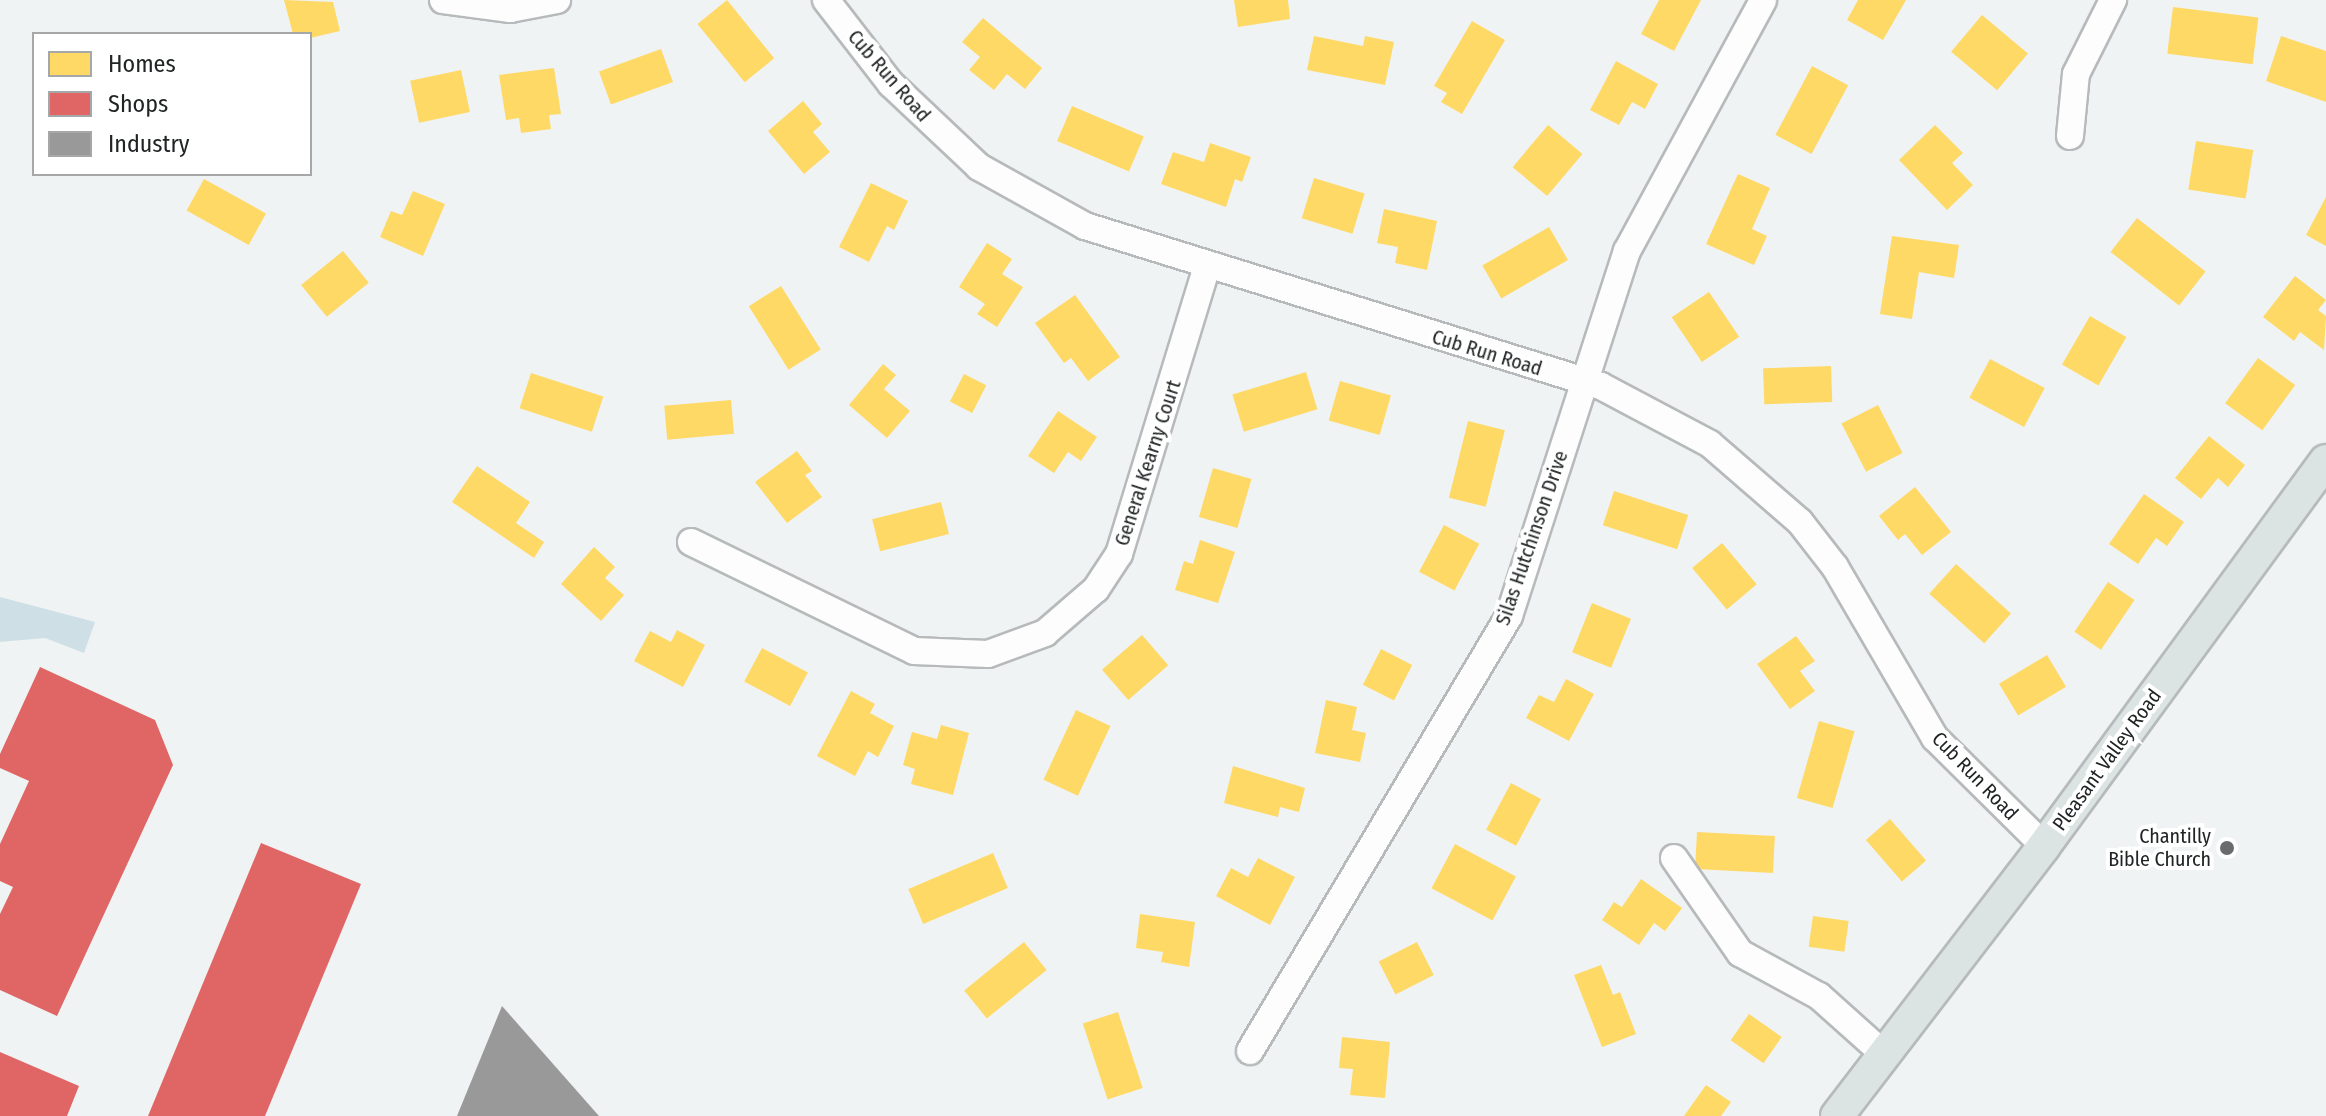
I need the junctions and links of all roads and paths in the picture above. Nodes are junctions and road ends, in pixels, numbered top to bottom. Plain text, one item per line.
1 (443, 0) edge
2 (557, 0) edge
3 (826, 0) edge
4 (1763, 0) edge
5 (2113, 0) edge
6 (2070, 136) dead end
7 (1207, 266) junction
8 (1583, 380) junction
9 (2326, 461) edge
10 (691, 542) dead end
11 (2044, 846) junction
12 (1674, 858) dead end
13 (1250, 1051) dead end
14 (1885, 1055) junction
15 (1837, 1116) edge

1 - 2 street
3 - 7 street, Cub Run Road
4 - 8 street, Silas Hutchinson Drive
5 - 6 street
7 - 8 street, Cub Run Road
7 - 10 street, General Kearny Court
8 - 11 street, Cub Run Road
8 - 13 street, Silas Hutchinson Drive
9 - 11 main road, Pleasant Valley Road
11 - 14 main road, Pleasant Valley Road
12 - 14 street
14 - 15 main road, Pleasant Valley Road

